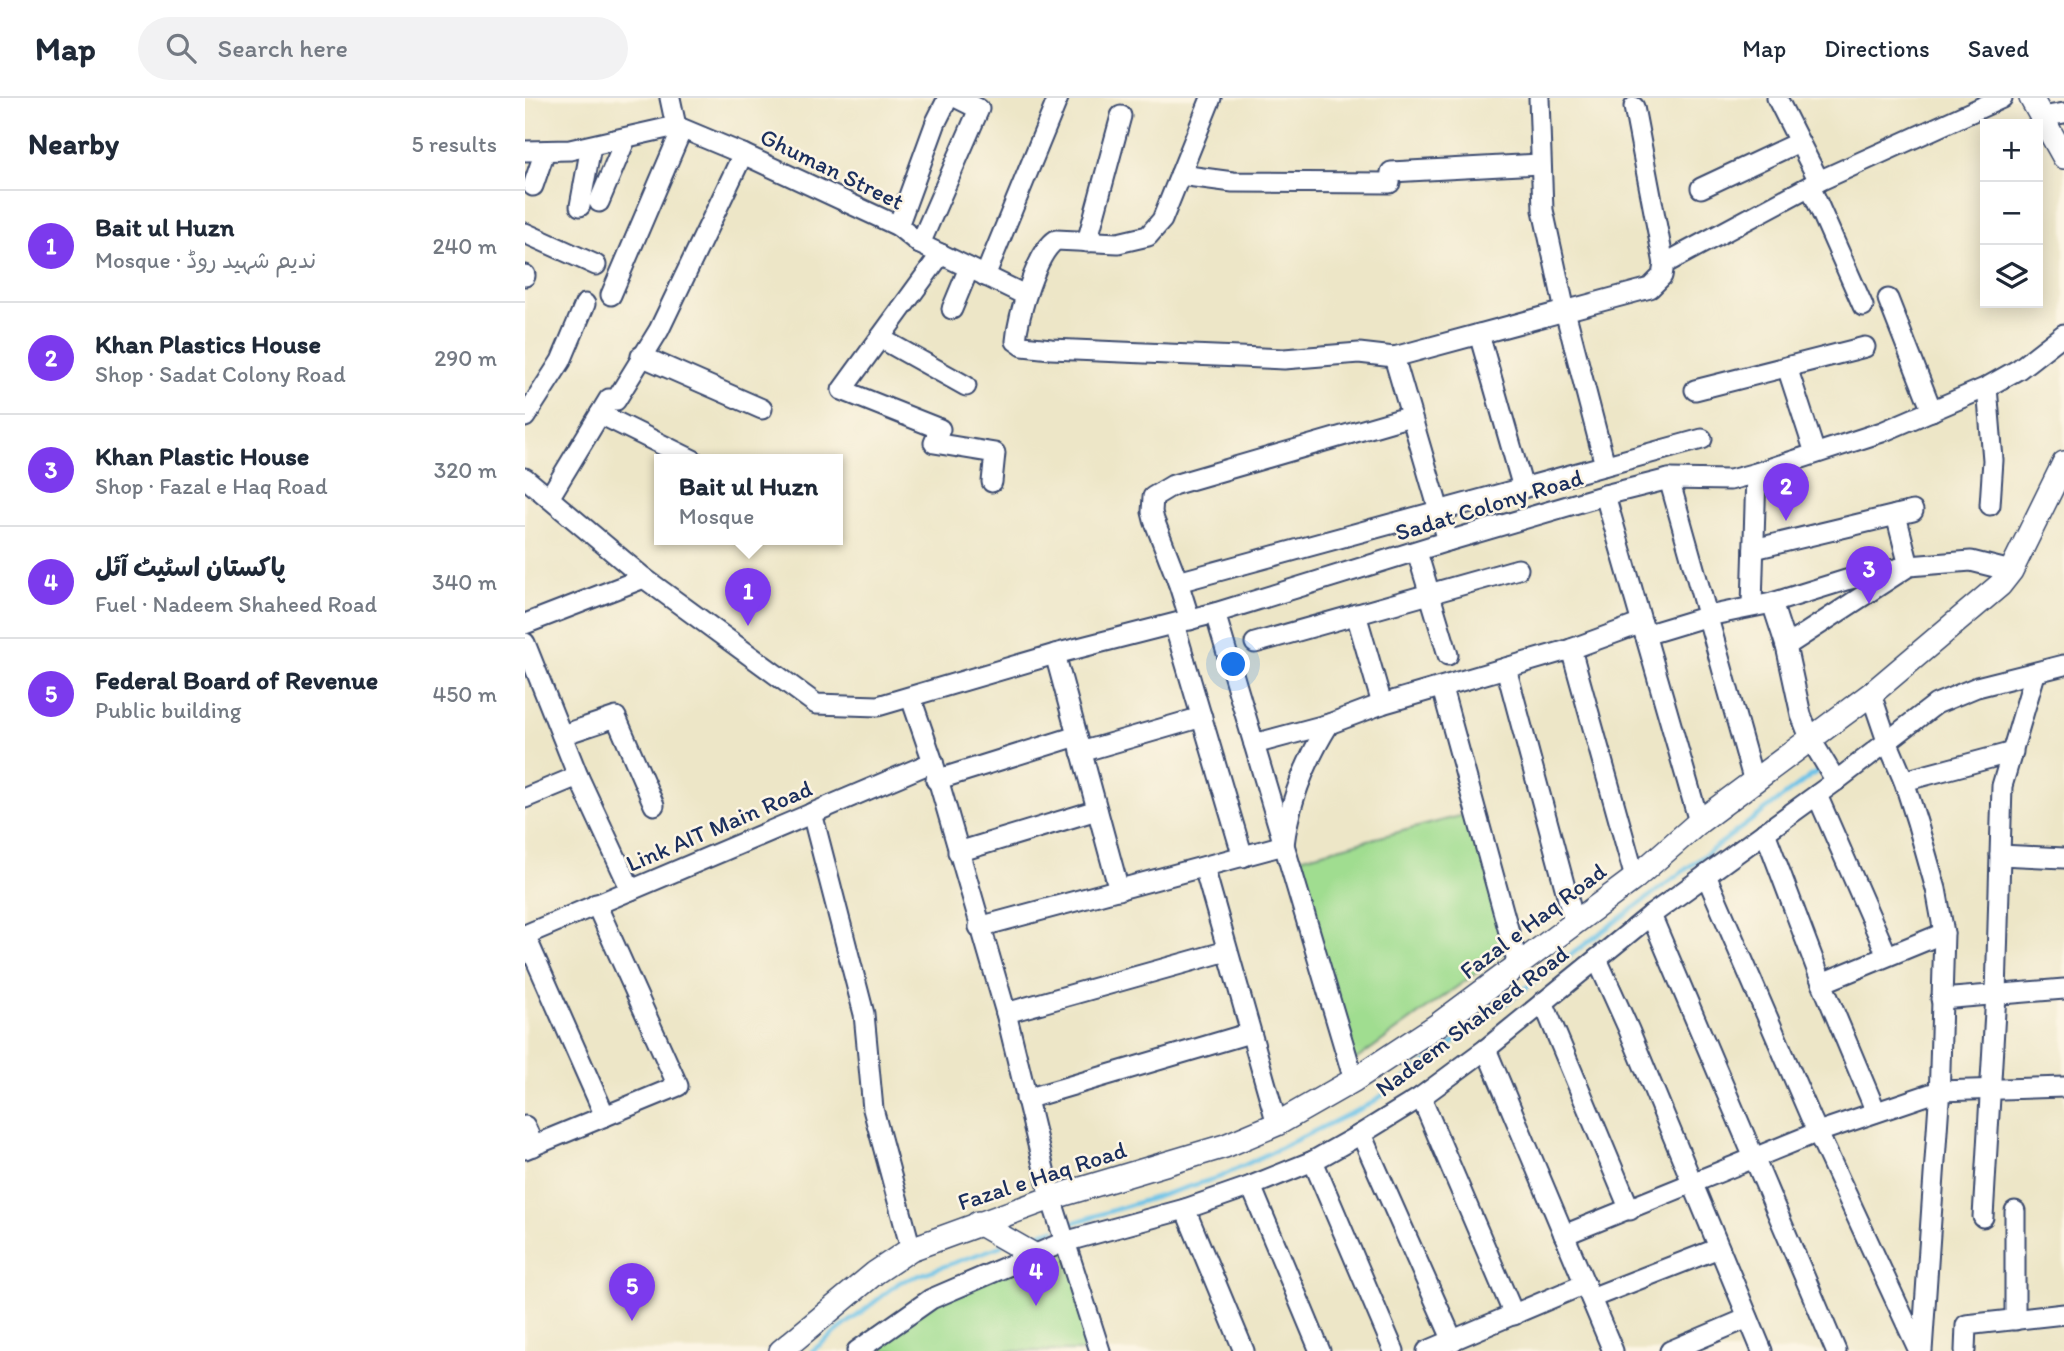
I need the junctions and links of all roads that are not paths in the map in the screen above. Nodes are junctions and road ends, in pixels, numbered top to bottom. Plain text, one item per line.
1 (670, 98) edge
2 (948, 98) edge
3 (957, 98) edge
4 (1058, 98) edge
5 (1211, 98) edge
6 (1539, 98) edge
7 (1777, 98) edge
8 (2002, 98) edge
9 (1634, 107) dead end
10 (2046, 110) edge
11 (1121, 116) dead end
12 (679, 127) junction
13 (626, 138) junction
14 (1799, 142) junction
15 (591, 146) junction
16 (525, 151) edge
17 (545, 151) junction
18 (744, 154) junction
19 (2064, 157) edge
20 (1540, 164) junction
21 (1180, 175) junction
22 (1815, 183) junction
23 (533, 186) dead end
24 (1701, 188) dead end
25 (898, 226) junction
26 (525, 233) edge
27 (1087, 242) junction
28 (920, 244) junction
29 (941, 254) junction
30 (1664, 264) junction
31 (596, 265) dead end
32 (977, 272) junction
33 (611, 295) dead end
34 (1025, 295) junction
35 (1888, 299) dead end
36 (585, 304) dead end
37 (1863, 306) dead end
38 (952, 309) dead end
39 (1565, 311) junction
40 (1479, 334) junction
41 (2064, 334) edge
42 (880, 338) junction
43 (1865, 347) dead end
44 (641, 356) junction
45 (1395, 357) junction
46 (1787, 367) junction
47 (966, 386) dead end
48 (1986, 387) junction
49 (1695, 390) dead end
50 (761, 409) dead end
51 (1932, 411) junction
52 (600, 414) junction
53 (1411, 416) junction
54 (525, 417) edge
55 (1702, 439) dead end
56 (1815, 453) junction
57 (681, 454) edge
58 (2064, 463) edge
59 (1605, 465) junction
60 (1756, 473) junction
61 (525, 478) edge
62 (1669, 480) junction
63 (992, 482) dead end
64 (1523, 488) junction
65 (1605, 495) junction
66 (549, 498) junction
67 (1990, 505) dead end
68 (1438, 511) junction
69 (1448, 541) junction
70 (1754, 550) junction
71 (1417, 552) junction
72 (1909, 566) junction
73 (1518, 569) dead end
74 (2011, 571) junction
75 (645, 578) junction
76 (1178, 582) junction
77 (1430, 594) junction
78 (1772, 603) junction
79 (1752, 605) junction
80 (1215, 613) junction
81 (1356, 614) junction
82 (1708, 616) junction
83 (1182, 622) junction
84 (525, 624) edge
85 (1644, 629) junction
86 (525, 643) edge
87 (1255, 643) dead end
88 (1786, 646) junction
89 (1571, 649) junction
90 (1055, 654) junction
91 (1448, 655) dead end
92 (2064, 665) edge
93 (1506, 668) junction
94 (2035, 674) junction
95 (1442, 688) junction
96 (1871, 694) junction
97 (911, 698) junction
98 (1382, 704) junction
99 (1202, 717) junction
100 (1329, 724) junction
101 (562, 735) junction
102 (1810, 738) junction
103 (1887, 741) junction
104 (1079, 744) junction
105 (1254, 744) junction
106 (2013, 752) junction
107 (934, 771) junction
108 (579, 776) junction
109 (1836, 781) junction
110 (1754, 782) junction
111 (1904, 782) junction
112 (1817, 794) junction
113 (525, 798) edge
114 (654, 805) dead end
115 (1097, 810) junction
116 (812, 813) junction
117 (1699, 822) junction
118 (1765, 832) junction
119 (1284, 845) junction
120 (958, 852) junction
121 (2000, 855) junction
122 (1243, 857) junction
123 (2064, 858) edge
124 (1204, 867) junction
125 (1706, 875) junction
126 (1635, 878) junction
127 (631, 890) junction
128 (1118, 890) junction
129 (596, 904) junction
130 (1651, 915) junction
131 (1574, 921) junction
132 (979, 927) junction
133 (1944, 933) junction
134 (525, 935) edge
135 (1227, 951) junction
136 (1887, 955) junction
137 (1597, 959) junction
138 (1518, 965) junction
139 (1822, 983) junction
140 (2064, 989) edge
141 (1996, 994) junction
142 (1941, 999) junction
143 (1543, 1003) junction
144 (1006, 1013) junction
145 (1250, 1033) junction
146 (1486, 1049) junction
147 (1354, 1080) junction
148 (2064, 1087) edge
149 (1991, 1090) junction
150 (1939, 1091) junction
151 (1421, 1097) junction
152 (1026, 1099) junction
153 (1876, 1112) junction
154 (605, 1116) junction
155 (1276, 1124) junction
156 (525, 1126) edge
157 (1818, 1132) junction
158 (1361, 1134) junction
159 (529, 1147) edge
160 (1753, 1158) junction
161 (1313, 1161) junction
162 (1693, 1184) junction
163 (1251, 1186) junction
164 (1053, 1203) junction
165 (1185, 1209) junction
166 (1630, 1210) junction
167 (2015, 1211) dead end
168 (1983, 1217) dead end
169 (978, 1223) junction
170 (1565, 1235) junction
171 (1064, 1240) junction
172 (1719, 1248) junction
173 (911, 1249) junction
174 (1033, 1254) junction
175 (1588, 1291) junction
176 (2064, 1314) edge
177 (1514, 1315) junction
178 (1748, 1318) junction
179 (2015, 1320) junction
180 (1453, 1341) junction
181 (1675, 1350) edge
182 (781, 1351) edge
183 (857, 1351) edge
184 (1100, 1351) edge
185 (1244, 1351) edge
186 (1320, 1351) edge
187 (1394, 1351) edge
188 (1427, 1351) edge
189 (1613, 1351) edge
190 (1762, 1351) edge
191 (1836, 1351) edge
192 (1920, 1351) edge
193 (1965, 1351) edge

1 - 12 street
2 - 25 street
3 - 28 street
4 - 32 street
5 - 21 street
6 - 20 street
7 - 14 street
8 - 22 street
9 - 30 street
10 - 19 main road
11 - 27 street
12 - 13 street
12 - 18 street, Ghuman Street
12 - 33 street
13 - 15 street
13 - 15 street
14 - 22 street
14 - 24 street
15 - 17 street
16 - 17 street
17 - 23 street
18 - 25 street, Ghuman Street
18 - 44 street
20 - 21 street
20 - 39 street
21 - 27 street
22 - 30 street
22 - 37 street
25 - 28 street, Ghuman Street
26 - 31 street
27 - 34 street
28 - 29 street, Ghuman Street
29 - 32 street, Ghuman Street
29 - 42 street
30 - 39 street
32 - 34 street, Ghuman Street
32 - 38 street
34 - 45 street
35 - 51 street
36 - 54 street
39 - 40 street
39 - 59 street
40 - 45 street
40 - 64 street
41 - 48 street, Sadat Colony Road
42 - 47 street
42 - 63 street
43 - 46 street
44 - 50 street
44 - 52 street
45 - 53 street
46 - 49 street
46 - 56 street
48 - 51 street, Sadat Colony Road
48 - 67 street
51 - 56 street, Sadat Colony Road
52 - 57 street
52 - 66 street
53 - 68 street
53 - 76 street
55 - 59 street
56 - 60 street, Sadat Colony Road
58 - 74 main road, Fazal e Haq Road
59 - 64 street
60 - 62 street, Sadat Colony Road
60 - 70 street
61 - 66 street, Sadat Colony Road
62 - 65 street, Sadat Colony Road
62 - 82 street
64 - 68 street
65 - 69 street, Sadat Colony Road
65 - 85 street
66 - 75 street, Sadat Colony Road
68 - 69 street
68 - 76 street
69 - 71 street, Sadat Colony Road
70 - 72 street
70 - 79 street
71 - 77 street
71 - 80 street, Sadat Colony Road
72 - 74 street
72 - 78 street
72 - 88 street
73 - 77 street
74 - 96 main road, Fazal e Haq Road
75 - 84 street
75 - 97 street, Sadat Colony Road
76 - 83 street
77 - 81 street
77 - 91 street
78 - 79 street
78 - 88 street
79 - 82 street
80 - 83 street, Sadat Colony Road
80 - 105 street
81 - 87 street
81 - 98 street
82 - 85 street
82 - 110 street
83 - 90 street, Sadat Colony Road
83 - 99 street
85 - 89 street
85 - 117 street
86 - 101 street
88 - 102 street
89 - 93 street
89 - 126 street
90 - 97 street, Sadat Colony Road
90 - 104 street
92 - 94 street, Nadeem Shaheed Road
93 - 95 street
93 - 131 street
94 - 103 street, Nadeem Shaheed Road
94 - 106 street
95 - 98 street
95 - 138 street
96 - 102 main road, Fazal e Haq Road
96 - 103 street
97 - 107 street
98 - 100 street
99 - 104 street, Link AIT Main Road
99 - 122 street
100 - 105 street
100 - 119 street
101 - 108 street
101 - 114 street
102 - 109 street
102 - 110 main road, Fazal e Haq Road
103 - 109 street, Nadeem Shaheed Road
103 - 111 street
104 - 107 street, Link AIT Main Road
104 - 115 street
105 - 119 street
106 - 111 street
106 - 121 street
107 - 116 street, Link AIT Main Road
107 - 120 street
108 - 113 street
108 - 127 street
109 - 112 street, Nadeem Shaheed Road
110 - 117 main road, Fazal e Haq Road
111 - 133 street
112 - 118 street, Nadeem Shaheed Road
112 - 136 street
115 - 120 street
115 - 128 street
116 - 127 street, Link AIT Main Road
116 - 173 street
117 - 126 main road, Fazal e Haq Road
118 - 125 street, Nadeem Shaheed Road
118 - 139 street
119 - 122 street
119 - 147 street
120 - 132 street
121 - 123 street
121 - 141 street
122 - 124 street
124 - 128 street
124 - 135 street
125 - 130 street, Nadeem Shaheed Road
125 - 157 street
126 - 131 main road, Fazal e Haq Road
127 - 129 street, Link AIT Main Road
128 - 132 street
129 - 134 street, Link AIT Main Road
129 - 154 street
130 - 137 street, Nadeem Shaheed Road
130 - 160 street
131 - 138 main road, Fazal e Haq Road
132 - 144 street
133 - 136 street
133 - 142 street
134 - 154 street
135 - 144 street
135 - 145 street
136 - 139 street
137 - 143 street, Nadeem Shaheed Road
137 - 162 street
138 - 147 main road, Fazal e Haq Road
139 - 153 street
140 - 141 street
141 - 142 street
141 - 149 street
142 - 150 street
143 - 146 street, Nadeem Shaheed Road
143 - 166 street
144 - 152 street
145 - 152 street
145 - 155 street
146 - 151 street, Nadeem Shaheed Road
146 - 170 street
147 - 155 main road, Fazal e Haq Road
148 - 149 street
149 - 150 street
149 - 168 street
150 - 153 street
150 - 192 street
151 - 158 street, Nadeem Shaheed Road
151 - 177 street
152 - 164 street
153 - 157 street
154 - 159 street
155 - 164 main road, Fazal e Haq Road
156 - 159 street
157 - 160 street
157 - 192 street
158 - 161 street, Nadeem Shaheed Road
158 - 180 street
160 - 162 street
160 - 191 street
161 - 163 street, Nadeem Shaheed Road
161 - 187 street
162 - 166 street
162 - 172 street
163 - 165 street, Nadeem Shaheed Road
163 - 186 street
164 - 169 main road, Fazal e Haq Road
164 - 171 street
165 - 171 street, Nadeem Shaheed Road
165 - 185 street
166 - 170 street
167 - 179 street
169 - 173 main road, Fazal e Haq Road
169 - 174 main road
170 - 175 street
171 - 174 street, Nadeem Shaheed Road
171 - 184 street
172 - 175 street
172 - 178 street
173 - 182 main road
174 - 183 street, Nadeem Shaheed Road
175 - 177 street
175 - 189 street
176 - 179 street
177 - 180 street
178 - 181 street
178 - 190 street
179 - 193 street
180 - 188 street

